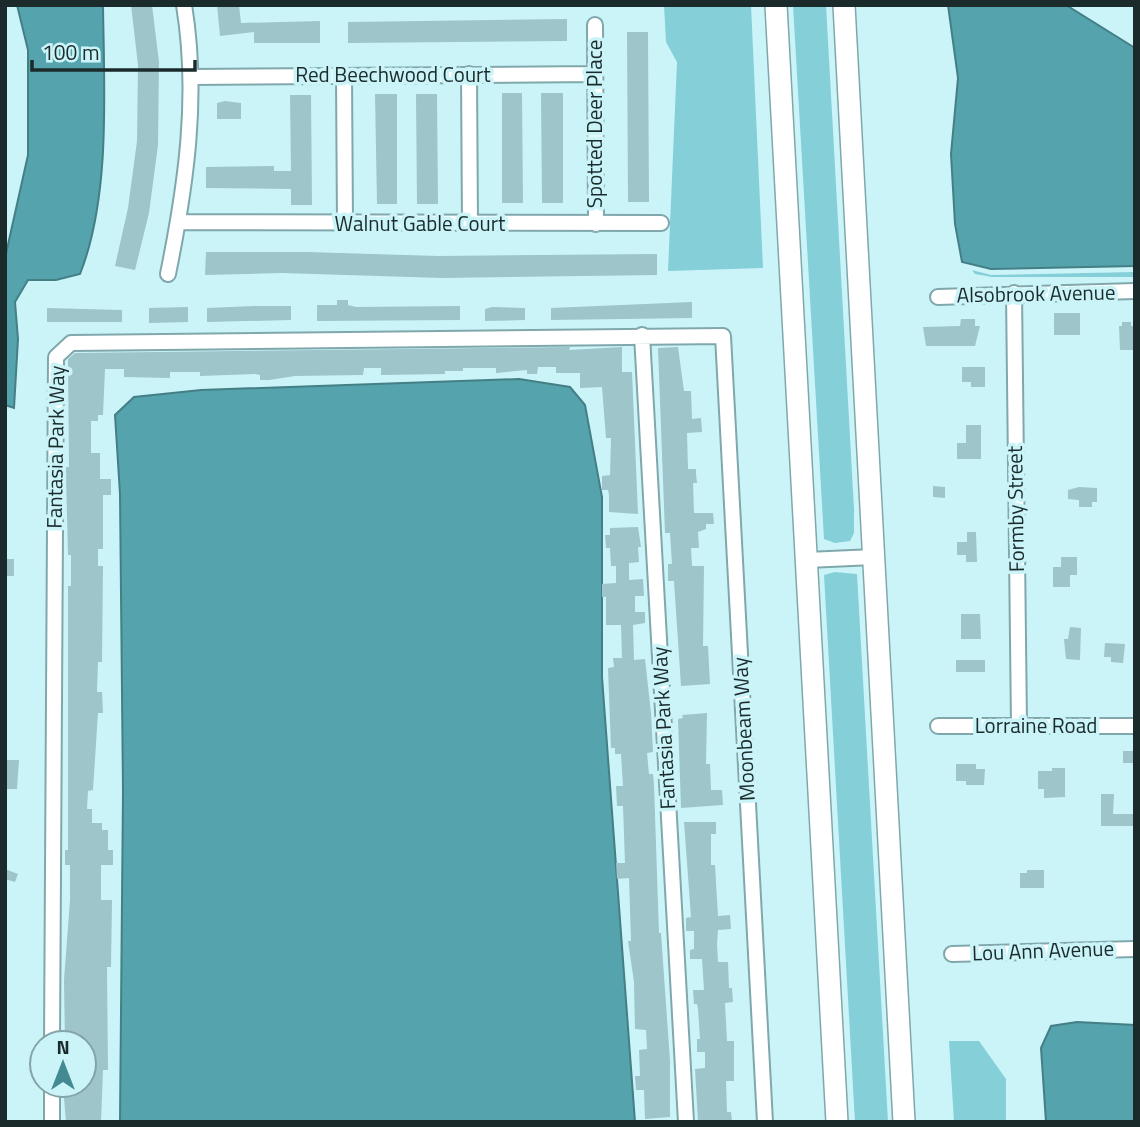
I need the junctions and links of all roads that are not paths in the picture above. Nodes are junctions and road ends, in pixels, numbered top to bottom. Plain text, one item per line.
1 (184, 5) edge
2 (776, 5) edge
3 (844, 5) edge
4 (595, 25) dead end
5 (595, 74) junction
6 (469, 75) junction
7 (344, 76) junction
8 (191, 77) junction
9 (179, 222) junction
10 (662, 223) dead end
11 (345, 224) junction
12 (596, 224) junction
13 (470, 225) junction
14 (169, 274) dead end
15 (1135, 292) edge
16 (1014, 293) junction
17 (938, 296) dead end
18 (642, 335) junction
19 (723, 336) joint
20 (874, 557) junction
21 (807, 560) junction
22 (938, 726) dead end
23 (1019, 726) junction
24 (1135, 726) edge
25 (1135, 949) edge
26 (952, 954) dead end
27 (52, 1029) edge
28 (52, 1099) edge
29 (52, 1122) edge
30 (686, 1122) edge
31 (765, 1122) edge
32 (837, 1122) edge
33 (904, 1122) edge

1 - 8 street
2 - 21 highway
3 - 20 highway
4 - 5 street, Spotted Deer Place
5 - 6 street, Red Beechwood Court
5 - 12 street, Spotted Deer Place
6 - 7 street, Red Beechwood Court
6 - 13 street
7 - 8 street, Red Beechwood Court
7 - 11 street
8 - 9 street
9 - 11 street, Walnut Gable Court
9 - 14 street
10 - 12 street, Walnut Gable Court
11 - 13 street, Walnut Gable Court
12 - 13 street, Walnut Gable Court
15 - 16 street, Alsobrook Avenue
16 - 17 street, Alsobrook Avenue
16 - 23 street, Formby Street
18 - 19 street, Fantasia Park Way
18 - 27 street, Fantasia Park Way
18 - 30 street, Fantasia Park Way
19 - 31 street, Moonbeam Way
20 - 21 street
20 - 33 highway
21 - 32 highway
22 - 23 street, Lorraine Road
23 - 24 street, Lorraine Road
25 - 26 street, Lou Ann Avenue
28 - 29 street

